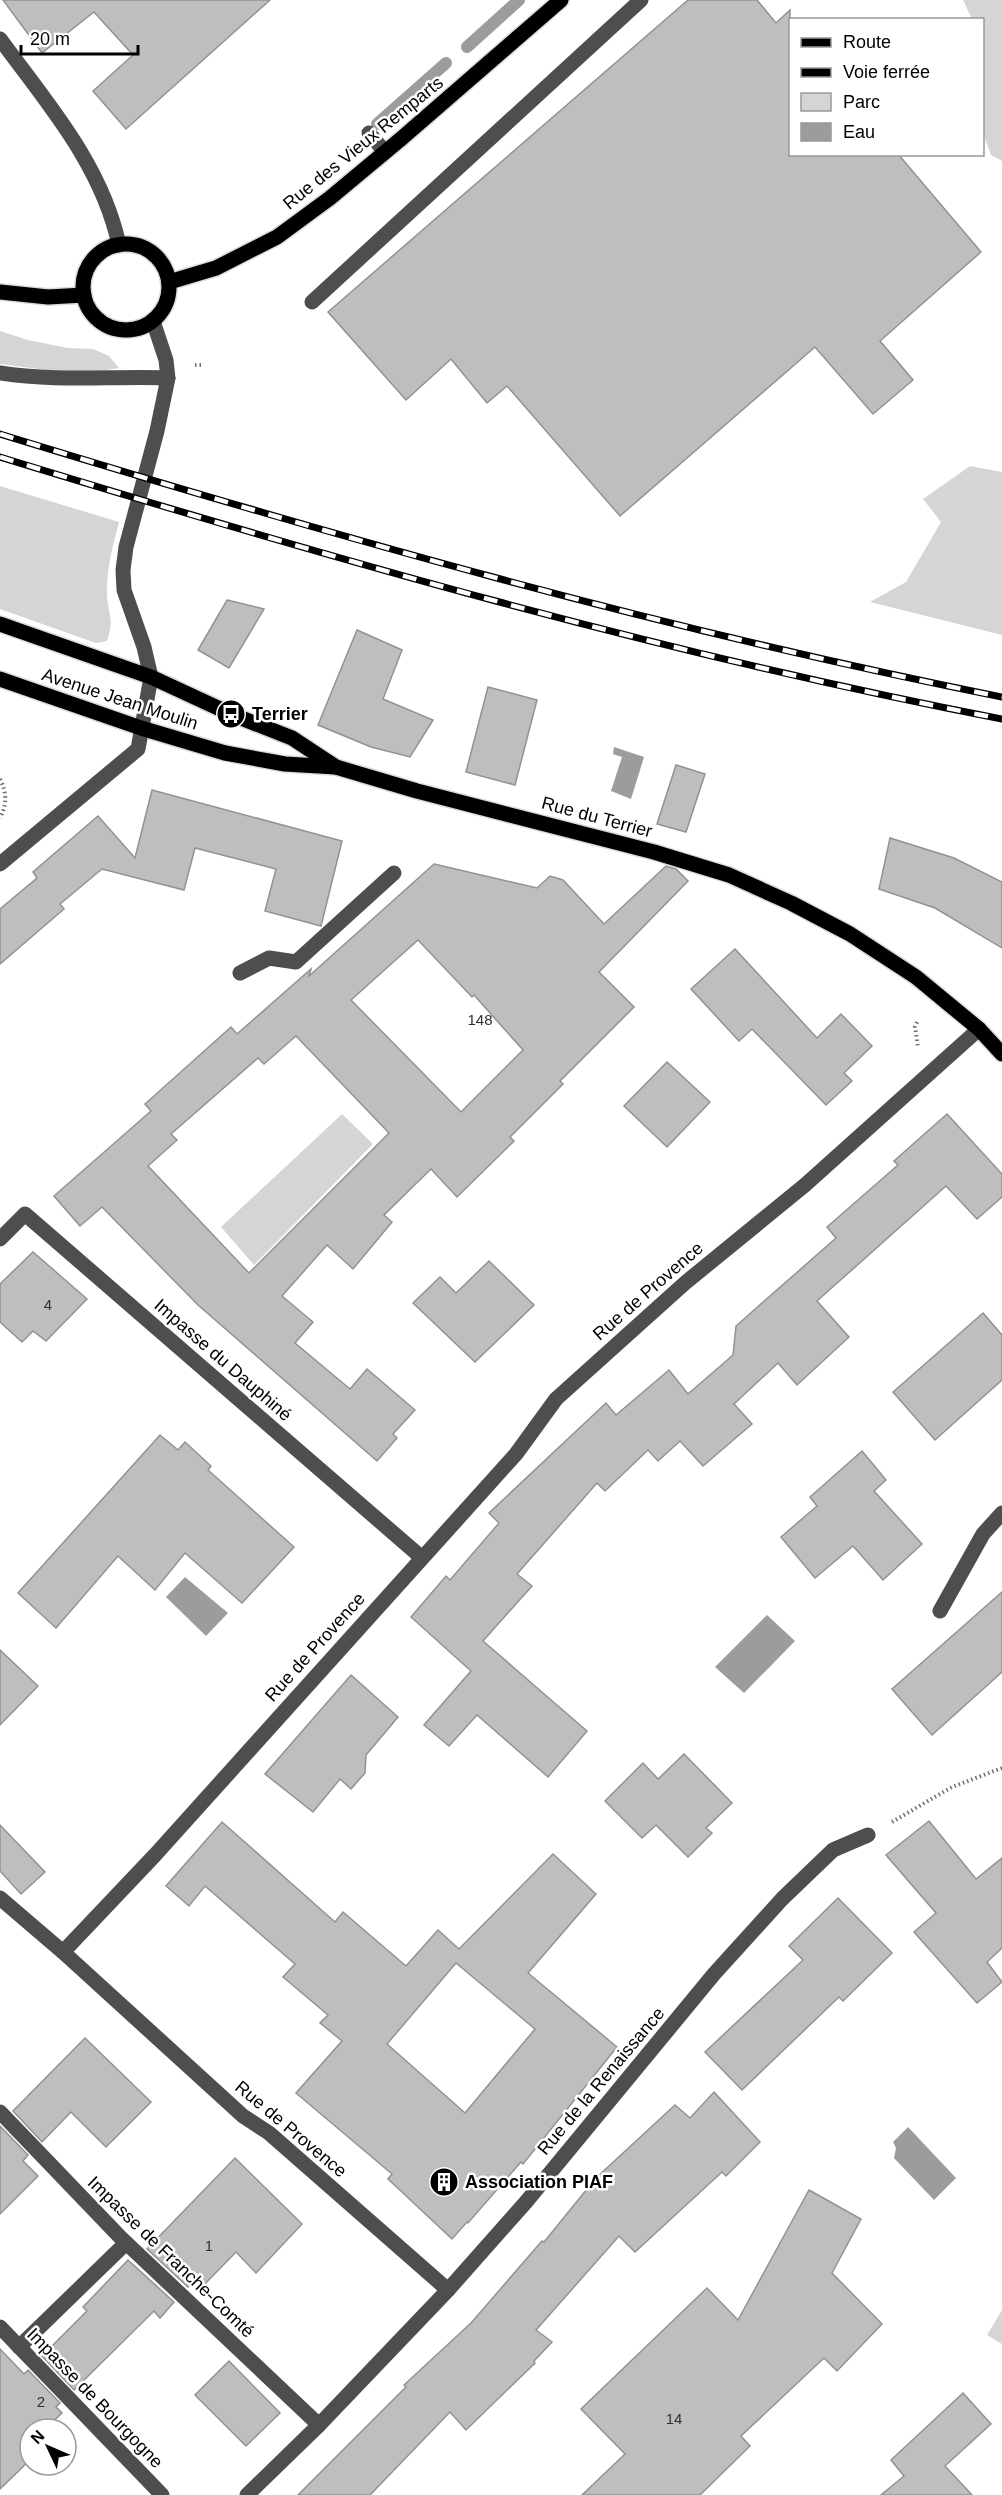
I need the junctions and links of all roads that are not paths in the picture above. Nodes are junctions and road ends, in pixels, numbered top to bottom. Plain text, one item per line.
1 (561, 0) edge
2 (640, 0) edge
3 (0, 39) edge
4 (369, 133) dead end
5 (385, 152) junction
6 (119, 245) junction
7 (169, 282) junction
8 (0, 292) edge
9 (84, 296) junction
10 (312, 302) dead end
11 (153, 321) junction
12 (0, 374) edge
13 (168, 378) junction
14 (0, 624) edge
15 (151, 677) junction
16 (0, 680) edge
17 (141, 728) junction
18 (336, 767) junction
19 (0, 864) edge
20 (394, 873) dead end
21 (240, 974) dead end
22 (979, 1029) junction
23 (1002, 1054) edge
24 (0, 1239) edge
25 (1002, 1513) edge
26 (422, 1557) junction
27 (939, 1611) dead end
28 (868, 1836) road end
29 (0, 1898) edge
30 (63, 1952) junction
31 (0, 2112) edge
32 (126, 2243) junction
33 (448, 2290) junction
34 (0, 2327) edge
35 (19, 2347) junction
36 (319, 2425) junction
37 (162, 2495) edge
38 (247, 2495) edge

1 - 5 main road, Rue des Vieux Remparts
2 - 10 street
3 - 6 street
4 - 5 street
5 - 7 main road, Rue des Vieux Remparts
6 - 7 main road
6 - 9 main road
7 - 11 main road
8 - 9 main road
9 - 11 main road
11 - 13 street
12 - 13 street
13 - 15 street
14 - 15 main road, Avenue Jean Moulin
15 - 17 street
15 - 18 main road, Rue du Terrier
16 - 17 main road, Avenue Jean Moulin
17 - 18 main road, Avenue Jean Moulin
17 - 19 street
18 - 22 main road, Rue du Terrier
20 - 21 street
22 - 23 main road, Rue du Terrier
22 - 26 street, Rue de Provence
24 - 26 street, Impasse du Dauphiné
25 - 27 street
26 - 30 street, Rue de Provence
28 - 33 street, Rue de la Renaissance
29 - 30 street
30 - 33 street, Rue de Provence
31 - 32 street, Impasse de Franche-Comté
32 - 35 street
32 - 36 street, Impasse de Franche-Comté
33 - 36 street, Rue de la Renaissance
34 - 35 street, Impasse de Bourgogne
35 - 37 street, Impasse de Bourgogne
36 - 38 street, Rue de la Renaissance

